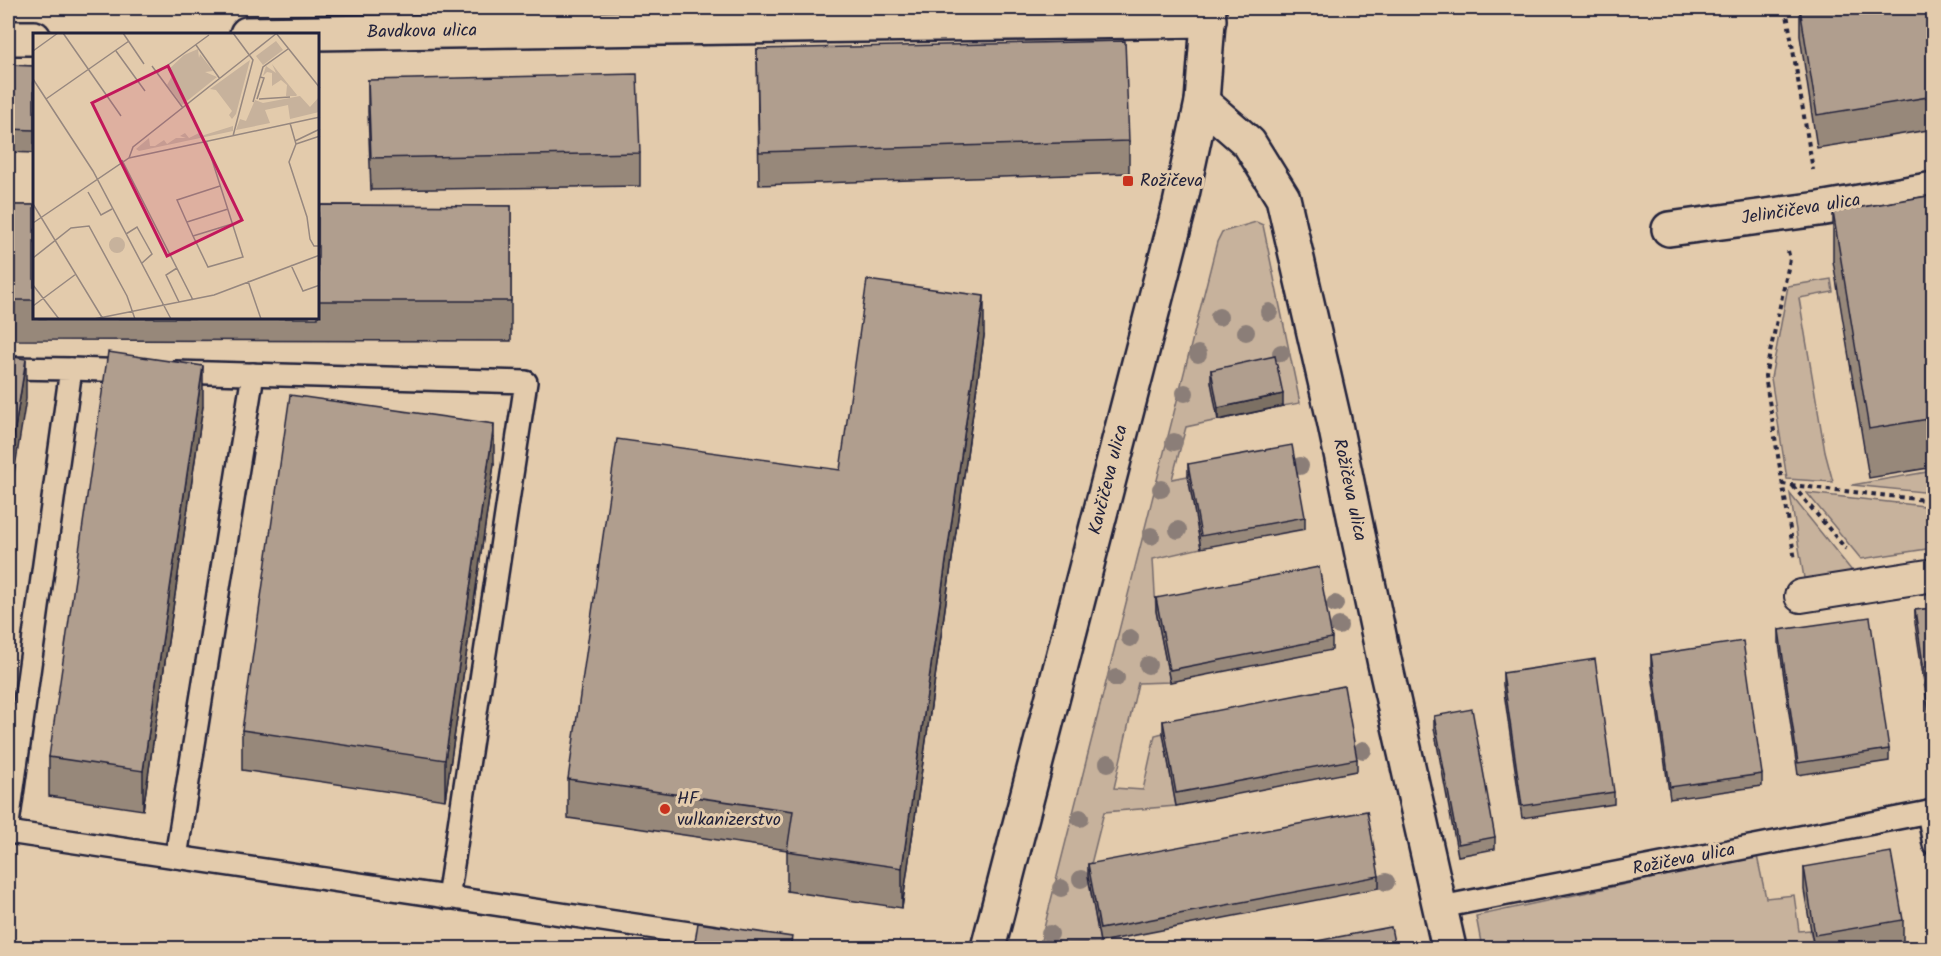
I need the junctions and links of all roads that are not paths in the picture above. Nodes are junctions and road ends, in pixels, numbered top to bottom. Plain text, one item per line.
1 (1209, 14) edge
2 (295, 33) edge
3 (8, 38) edge
4 (33, 38) edge
5 (1202, 102) junction
6 (1934, 189) edge
7 (1669, 229) dead end
8 (8, 368) edge
9 (71, 369) junction
10 (253, 374) junction
11 (1934, 575) edge
12 (1801, 596) road end
13 (1931, 812) edge
14 (8, 824) edge
15 (8, 832) edge
16 (1934, 844) edge
17 (176, 857) junction
18 (448, 898) junction
19 (1441, 907) junction
20 (744, 942) edge
21 (988, 948) edge
22 (1449, 948) edge

1 - 2 street, Bavdkova ulica
1 - 5 street, Kavčičeva ulica
3 - 4 street
5 - 19 street, Rožičeva ulica
5 - 21 street, Kavčičeva ulica
6 - 7 street, Jelinčičeva ulica
8 - 9 lane
9 - 10 lane
9 - 14 lane
10 - 17 lane
10 - 18 lane
11 - 12 street
13 - 16 lane, Rožičeva ulica
13 - 19 lane, Rožičeva ulica
15 - 17 lane
17 - 18 lane
18 - 20 lane
19 - 22 street, Rožičeva ulica

